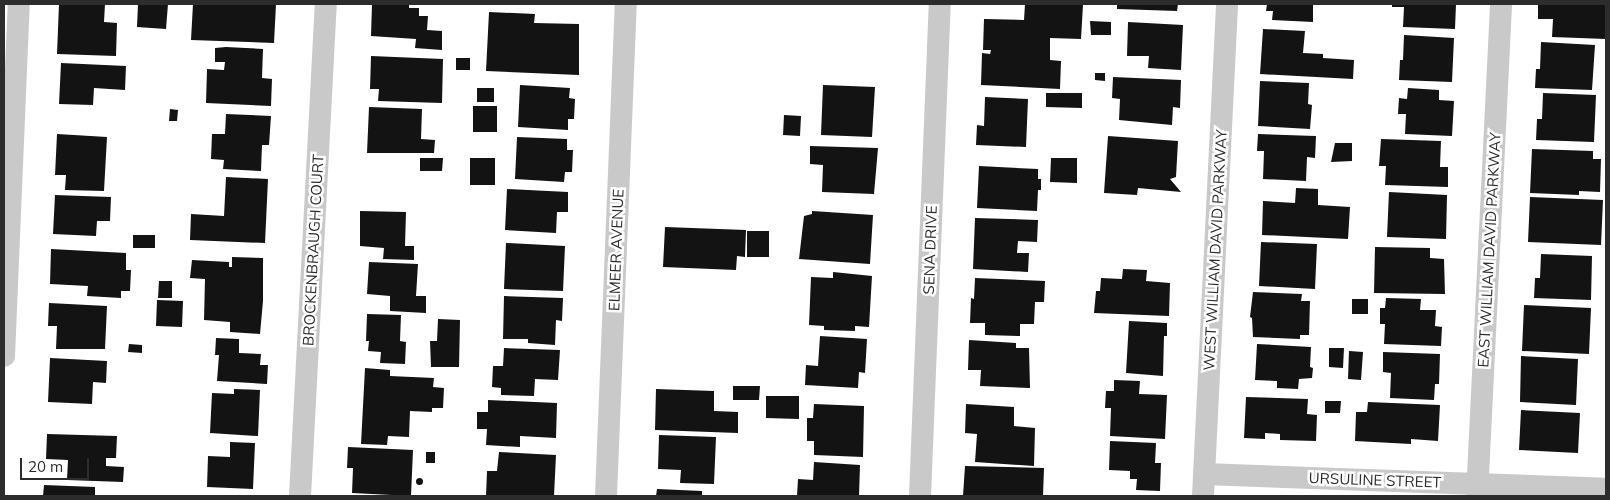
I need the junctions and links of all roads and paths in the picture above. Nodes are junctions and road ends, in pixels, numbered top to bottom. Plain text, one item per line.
1 (19, 4) edge
2 (326, 4) edge
3 (626, 4) edge
4 (940, 4) edge
5 (1227, 4) edge
6 (1501, 4) edge
7 (4, 356) edge
8 (1203, 485) edge
9 (1606, 489) edge
10 (1477, 490) edge
11 (300, 496) edge
12 (606, 496) edge
13 (920, 496) edge

1 - 7 street
2 - 11 street, BROCKENBRAUGH COURT
3 - 12 street, ELMEER AVENUE
4 - 13 street, SENA DRIVE
5 - 8 street, WEST WILLIAM DAVID PARKWAY
6 - 10 street, EAST WILLIAM DAVID PARKWAY
8 - 10 street, URSULINE STREET
9 - 10 street, URSULINE STREET

